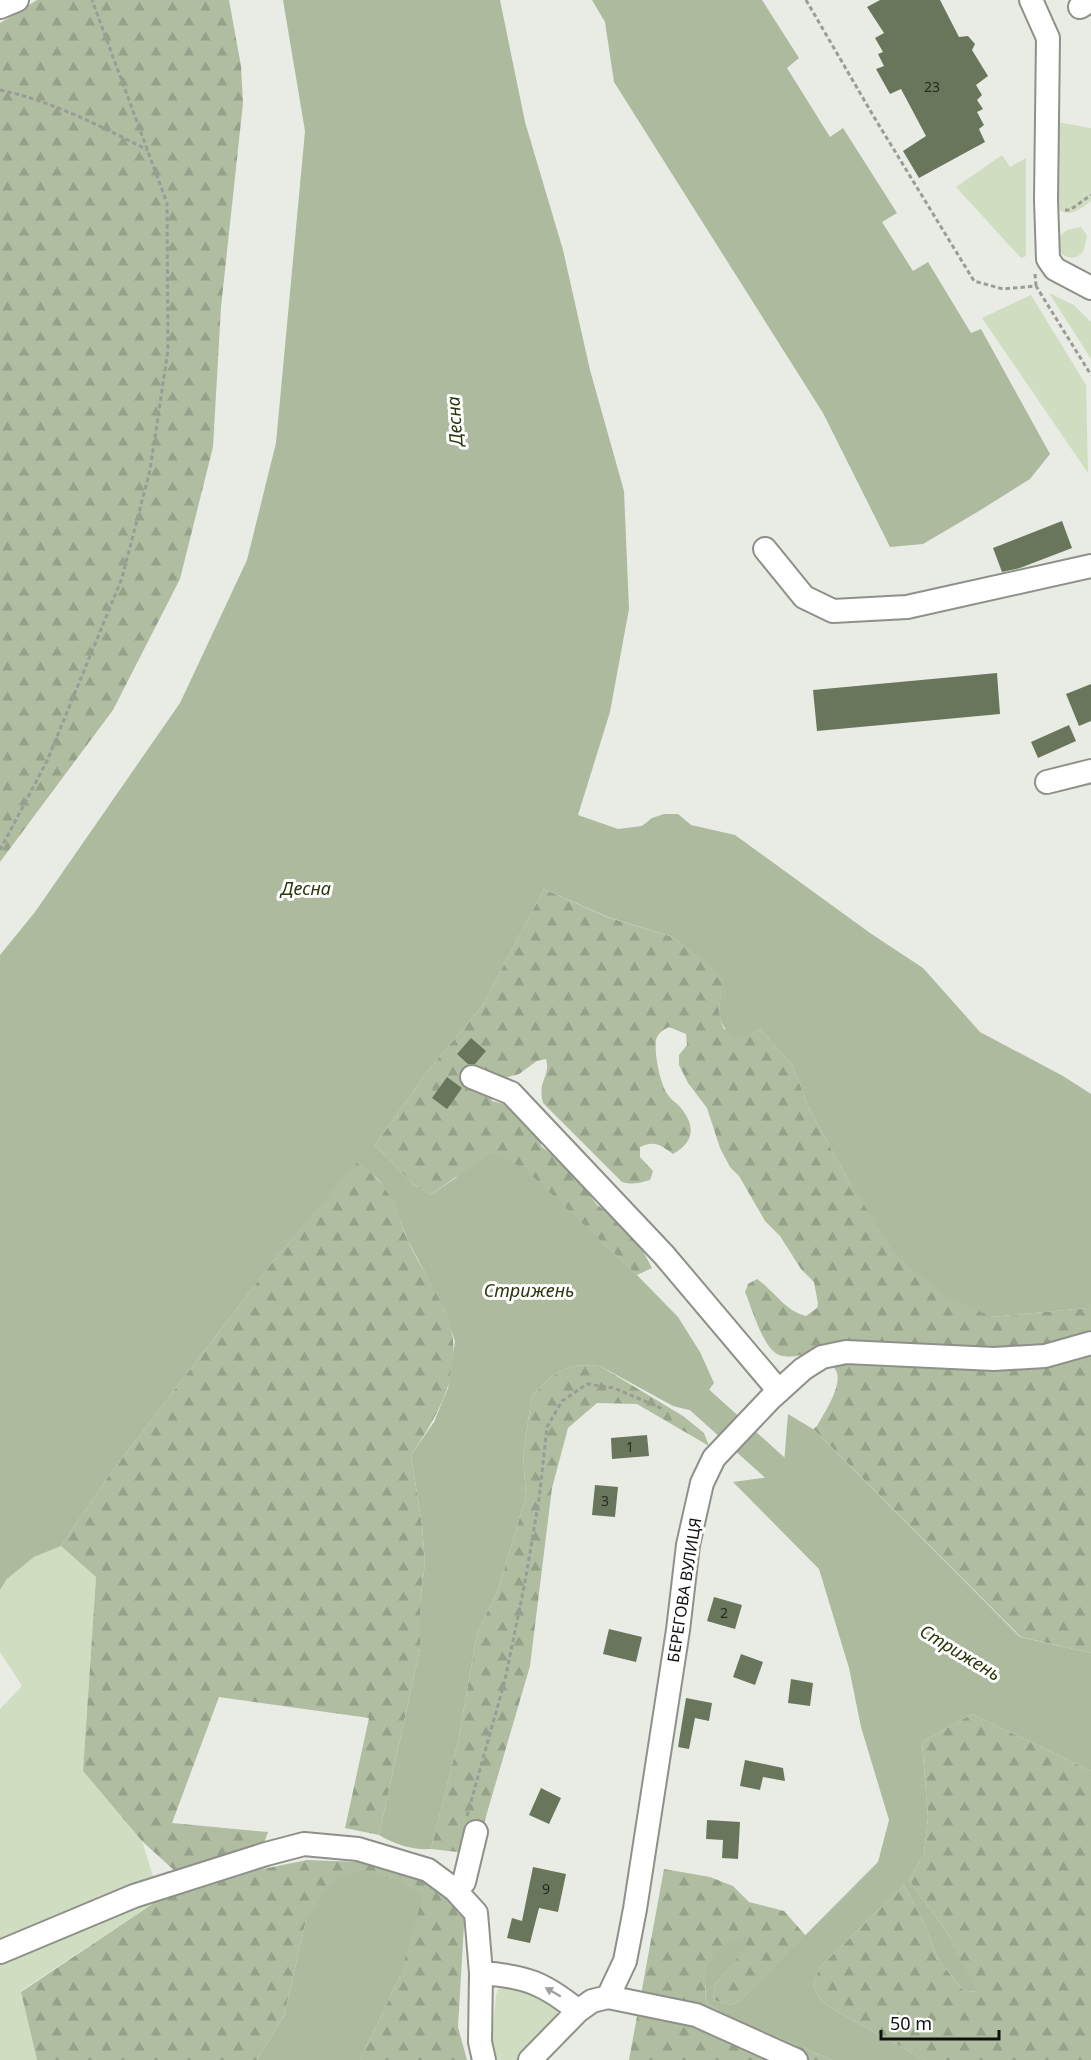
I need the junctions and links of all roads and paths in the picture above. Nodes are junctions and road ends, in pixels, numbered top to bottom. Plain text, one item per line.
1 (17, 0) edge
2 (92, 0) edge
3 (806, 0) edge
4 (1031, 0) edge
5 (0, 7) edge
6 (0, 90) edge
7 (148, 150) junction
8 (1091, 288) edge
9 (1091, 375) edge
10 (765, 549) dead end
11 (1091, 566) edge
12 (1091, 771) edge
13 (1047, 782) dead end
14 (0, 849) edge
15 (472, 1077) dead end
16 (1091, 1343) edge
17 (775, 1395) junction
18 (663, 1409) dead end
19 (472, 1825) joint
20 (455, 1890) junction
21 (0, 1953) edge
22 (481, 1973) junction
23 (608, 1997) junction
24 (578, 2011) junction
25 (484, 2060) edge
26 (530, 2060) edge
27 (796, 2060) edge

1 - 5 street
2 - 7 path
3 - 9 path
4 - 8 street
6 - 7 path
7 - 14 path
10 - 11 street
12 - 13 street
15 - 17 street
16 - 17 street, БЕРЕГОВА ВУЛИЦЯ
17 - 23 street, БЕРЕГОВА ВУЛИЦЯ
18 - 19 path
19 - 20 street
20 - 21 street
20 - 22 street
24 -> 22 street
22 - 25 street
23 - 24 street
23 - 27 street
24 - 26 street

